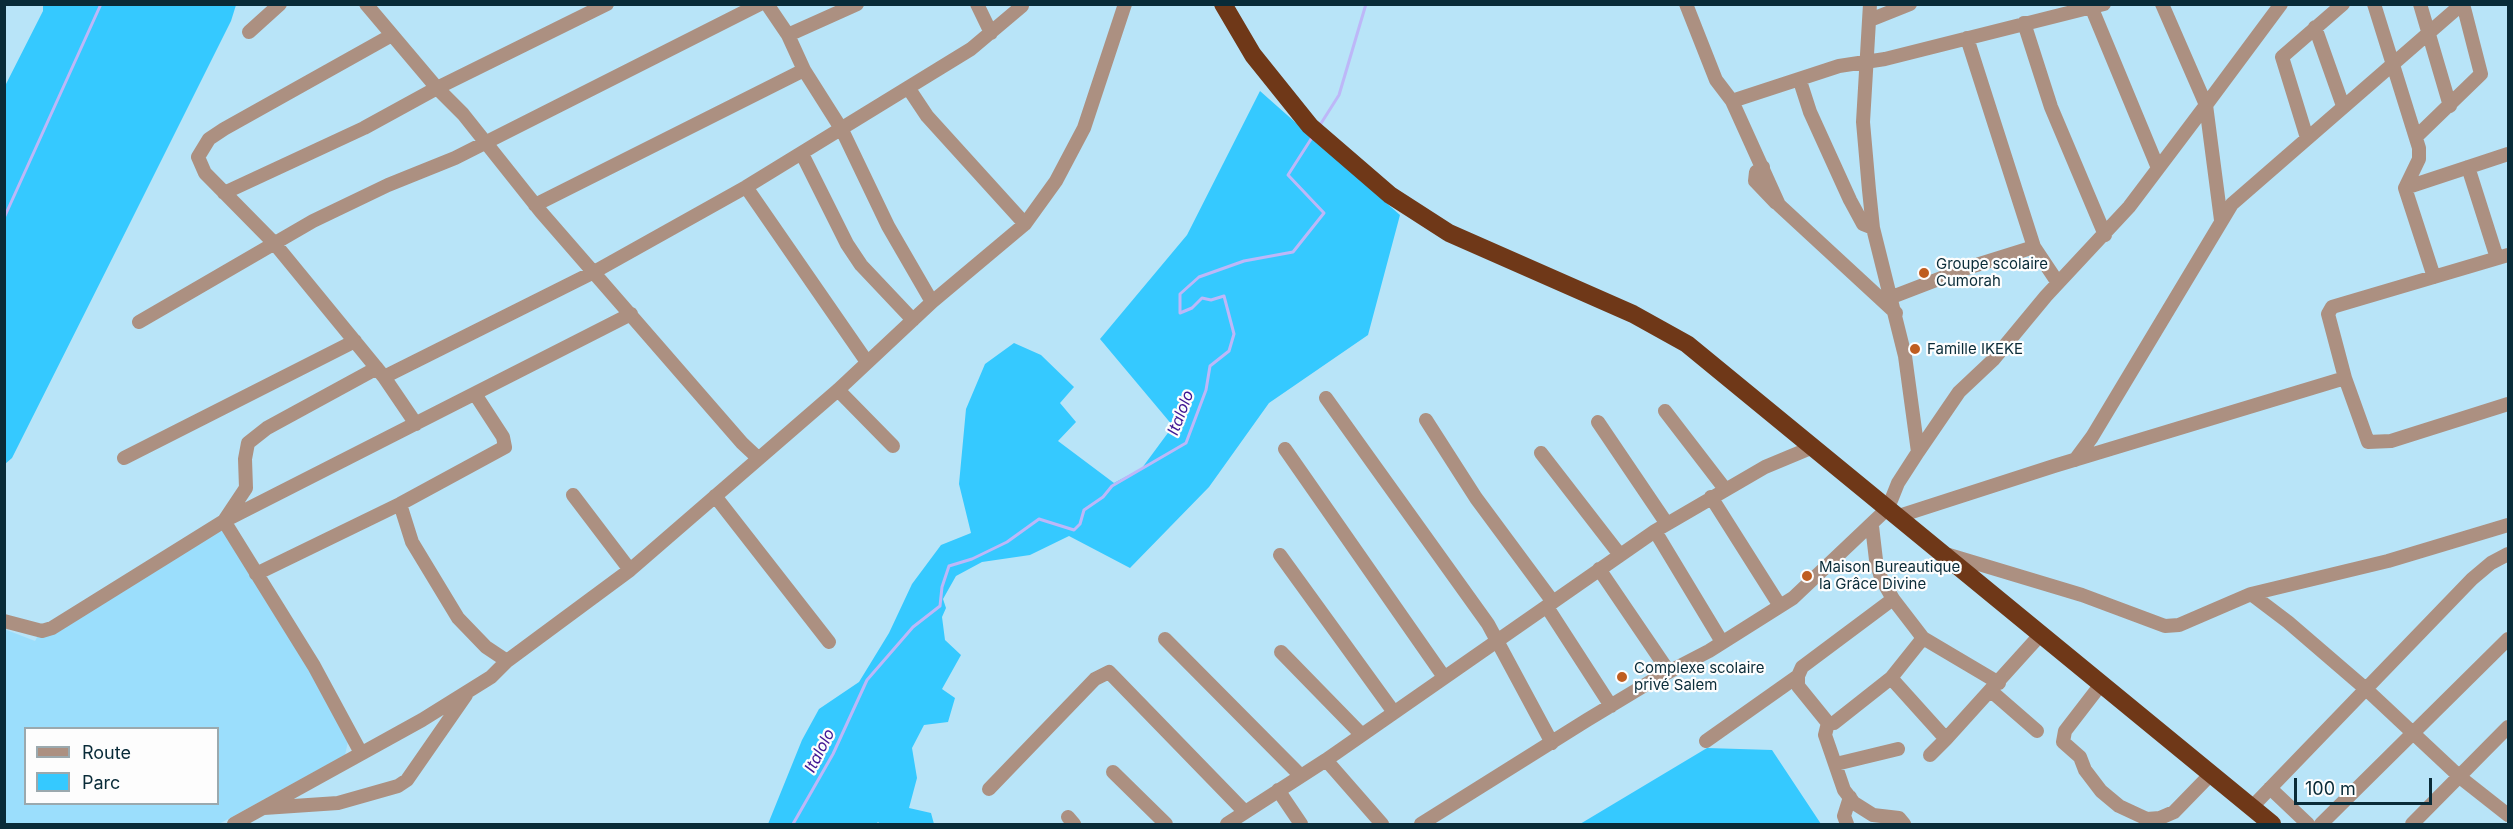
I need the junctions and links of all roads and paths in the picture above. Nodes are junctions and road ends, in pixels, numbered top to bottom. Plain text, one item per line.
1 (280, 4) edge
2 (607, 4) edge
3 (760, 4) edge
4 (767, 4) edge
5 (857, 4) edge
6 (977, 4) edge
7 (1125, 4) edge
8 (1223, 4) edge
9 (1686, 4) edge
10 (1870, 4) edge
11 (1910, 4) edge
12 (2162, 4) edge
13 (2281, 4) edge
14 (2343, 4) edge
15 (2374, 4) edge
16 (2420, 4) edge
17 (2463, 4) edge
18 (2095, 5) edge
19 (372, 6) edge
20 (1022, 6) edge
21 (1870, 20) junction
22 (2024, 23) junction
23 (2315, 27) junction
24 (249, 32) dead end
25 (991, 33) junction
26 (2429, 34) junction
27 (392, 35) junction
28 (788, 35) junction
29 (1967, 38) junction
30 (1868, 62) junction
31 (2394, 63) junction
32 (804, 70) junction
33 (1800, 81) junction
34 (437, 88) junction
35 (909, 89) junction
36 (1732, 101) junction
37 (2206, 105) junction
38 (2343, 106) junction
39 (2450, 106) junction
40 (842, 130) junction
41 (2416, 136) junction
42 (2307, 138) junction
43 (485, 142) junction
44 (802, 154) junction
45 (2508, 154) edge
46 (2468, 167) junction
47 (2158, 168) junction
48 (746, 188) junction
49 (2405, 188) junction
50 (224, 193) junction
51 (535, 205) junction
52 (2221, 220) junction
53 (1025, 224) junction
54 (1874, 228) junction
55 (2105, 235) junction
56 (275, 244) junction
57 (2034, 247) junction
58 (2502, 257) edge
59 (594, 272) junction
60 (2434, 277) junction
61 (2058, 283) junction
62 (1892, 297) junction
63 (932, 302) junction
64 (1896, 313) junction
65 (631, 314) junction
66 (913, 320) junction
67 (139, 322) dead end
68 (356, 342) junction
69 (867, 362) junction
70 (381, 372) junction
71 (2345, 378) junction
72 (838, 390) junction
73 (475, 394) junction
74 (1326, 398) dead end
75 (2508, 404) edge
76 (1665, 411) dead end
77 (1426, 420) dead end
78 (1598, 422) dead end
79 (416, 424) junction
80 (893, 446) dead end
81 (1813, 447) junction
82 (1285, 449) dead end
83 (1918, 452) junction
84 (1541, 453) dead end
85 (124, 458) dead end
86 (759, 458) junction
87 (2075, 460) junction
88 (1725, 489) junction
89 (573, 495) dead end
90 (715, 496) junction
91 (1711, 497) junction
92 (400, 504) junction
93 (1893, 512) junction
94 (224, 521) junction
95 (1667, 524) junction
96 (2508, 525) edge
97 (1872, 526) junction
98 (1655, 531) junction
99 (1944, 553) junction
100 (2508, 554) edge
101 (1280, 555) dead end
102 (1620, 555) junction
103 (1599, 569) junction
104 (630, 570) junction
105 (256, 574) junction
106 (2251, 594) junction
107 (1893, 599) junction
108 (1550, 605) junction
109 (1780, 606) junction
110 (4, 621) edge
111 (2041, 634) junction
112 (1923, 638) junction
113 (1165, 639) dead end
114 (2508, 639) edge
115 (1498, 640) junction
116 (829, 642) dead end
117 (1722, 642) junction
118 (1281, 652) dead end
119 (507, 661) junction
120 (1669, 672) junction
121 (1798, 676) junction
122 (1444, 677) junction
123 (1891, 678) junction
124 (2102, 683) junction
125 (1995, 687) junction
126 (470, 690) junction
127 (2367, 690) junction
128 (1611, 706) junction
129 (1393, 711) junction
130 (1828, 723) junction
131 (2508, 727) edge
132 (2037, 731) dead end
133 (1361, 734) junction
134 (2413, 734) junction
135 (1946, 739) junction
136 (1706, 741) dead end
137 (1552, 743) junction
138 (1898, 749) dead end
139 (361, 753) junction
140 (1930, 755) dead end
141 (1326, 760) junction
142 (1836, 764) junction
143 (1113, 772) dead end
144 (2211, 774) junction
145 (1300, 775) junction
146 (2460, 778) junction
147 (2270, 788) junction
148 (989, 789) dead end
149 (1278, 790) junction
150 (1850, 797) junction
151 (262, 808) junction
152 (2251, 808) junction
153 (1244, 811) junction
154 (2508, 815) edge
155 (234, 825) edge
156 (1166, 825) edge
157 (1227, 825) edge
158 (1301, 825) edge
159 (1382, 825) edge
160 (1421, 825) edge
161 (1847, 825) edge
162 (1904, 825) edge
163 (2272, 825) edge
164 (2308, 825) edge
165 (2321, 825) edge
166 (2412, 825) edge

1 - 24 street
2 - 34 street
3 - 43 street
4 - 28 street
5 - 28 street
6 - 25 street
7 - 53 street
8 - 81 highway
9 - 36 street
10 - 21 street
11 - 21 street
12 - 37 street
13 - 37 street
14 - 23 street
15 - 31 street
16 - 26 street
17 - 26 street
17 - 39 street
18 - 22 street
18 - 47 street
19 - 27 street
20 - 25 street
21 - 30 street
22 - 29 street
22 - 55 street
23 - 38 street
23 - 42 street
25 - 35 street
26 - 31 street
26 - 39 street
27 - 34 street
27 - 50 street
28 - 32 street
29 - 30 street
29 - 57 street
30 - 33 street
30 - 54 street
31 - 38 street
31 - 41 street
32 - 40 street
32 - 51 street
33 - 36 street
33 - 54 street
34 - 43 street
34 - 50 street
35 - 40 street
35 - 53 street
36 - 64 street
37 - 47 street
37 - 52 street
38 - 42 street
39 - 41 street
40 - 44 street
40 - 63 street
41 - 49 street
42 - 52 street
43 - 51 street
43 - 56 street
44 - 48 street
44 - 66 street
45 - 46 street
46 - 49 street
46 - 58 street
47 - 55 street
48 - 59 street
48 - 69 street
49 - 60 street
50 - 56 street
51 - 59 street
52 - 87 street
53 - 63 street
54 - 62 street
55 - 61 street
56 - 67 street
56 - 68 street
57 - 61 street
57 - 62 street
58 - 60 street
59 - 65 street
59 - 70 street
60 - 71 street
61 - 83 street
62 - 64 street
63 - 66 street
64 - 83 street
65 - 73 street
65 - 86 street
66 - 69 street
68 - 70 street
68 - 85 street
69 - 72 street
70 - 79 street
70 - 94 street
71 - 75 street
71 - 87 street
72 - 80 street
72 - 86 street
73 - 79 street
73 - 92 street
74 - 115 street
76 - 88 street
77 - 108 street
78 - 95 street
79 - 94 street
81 - 88 street
81 - 93 highway
82 - 122 street
83 - 93 street
84 - 102 street
86 - 90 street
87 - 93 street
88 - 91 street
89 - 104 street
90 - 104 street
90 - 116 street
91 - 95 street
91 - 109 street
92 - 105 street
92 - 119 street
93 - 97 street
93 - 99 highway
94 - 105 street
94 - 110 street
95 - 98 street
96 - 106 street
97 - 107 street
97 - 109 street
98 - 102 street
98 - 117 street
99 - 106 street
99 - 111 highway
100 - 127 street
101 - 129 street
102 - 103 street
103 - 108 street
103 - 120 street
104 - 119 street
105 - 139 street
106 - 127 street
107 - 112 street
107 - 121 street
108 - 115 street
108 - 128 street
109 - 117 street
111 - 124 highway
111 - 125 street
112 - 123 street
112 - 125 street
113 - 145 street
114 - 134 street
115 - 122 street
115 - 137 street
117 - 120 street
118 - 133 street
119 - 126 street
120 - 128 street
121 - 130 street
121 - 136 street
122 - 129 street
123 - 130 street
123 - 135 street
124 - 144 highway
124 - 144 street
125 - 132 street
125 - 135 street
126 - 139 street
126 - 151 street
127 - 134 street
127 - 147 street
128 - 137 street
129 - 133 street
130 - 142 street
131 - 146 street
133 - 141 street
134 - 146 street
134 - 165 street
135 - 140 street
137 - 160 street
138 - 142 street
139 - 151 street
141 - 145 street
141 - 159 street
142 - 150 street
143 - 156 street
144 - 152 highway
145 - 149 street
146 - 154 street
146 - 166 street
147 - 152 street
147 - 164 street
148 - 153 street
149 - 153 street
149 - 158 street
150 - 161 street
150 - 162 street
151 - 155 street
152 - 163 highway
153 - 157 street

